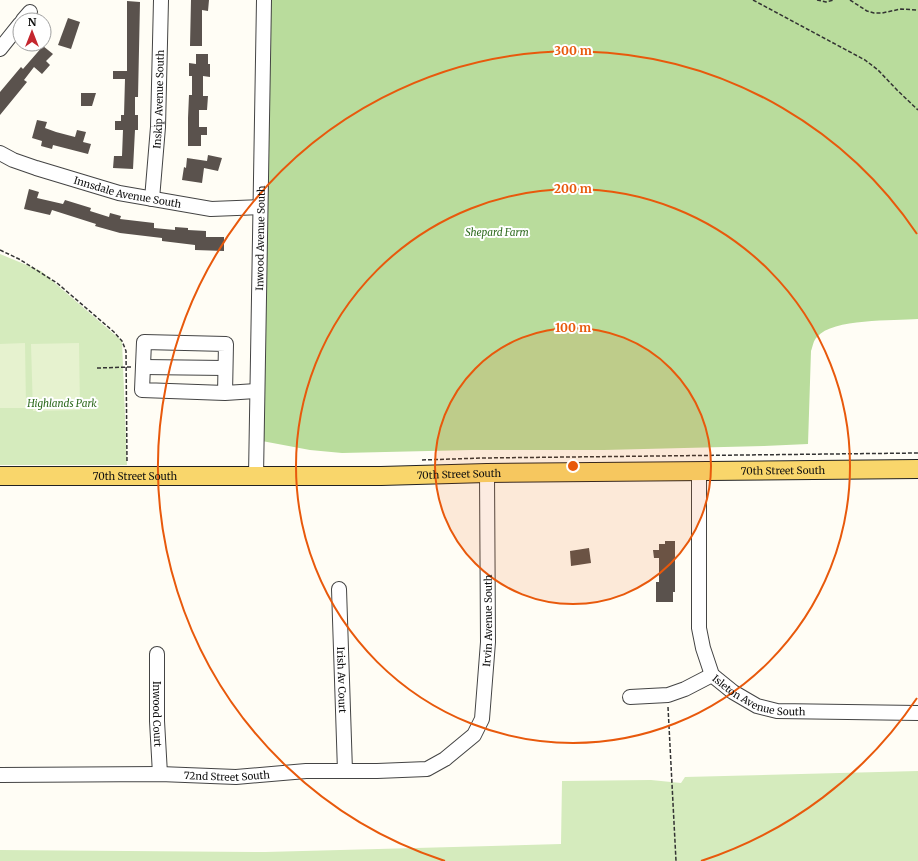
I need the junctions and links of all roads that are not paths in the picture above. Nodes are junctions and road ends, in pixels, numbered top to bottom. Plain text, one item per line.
1 (161, 0) edge
2 (264, 0) edge
3 (12, 34) edge
4 (0, 49) edge
5 (0, 153) edge
6 (152, 199) junction
7 (260, 207) junction
8 (143, 367) junction
9 (225, 368) junction
10 (258, 391) junction
11 (225, 393) junction
12 (918, 469) edge
13 (699, 471) junction
14 (487, 473) junction
15 (0, 476) edge
16 (256, 476) junction
17 (339, 589) dead end
18 (157, 654) dead end
19 (712, 675) junction
20 (630, 697) dead end
21 (918, 713) edge
22 (450, 754) joint
23 (345, 771) junction
24 (160, 774) junction
25 (0, 775) edge

1 - 6 street, Inskip Avenue South
2 - 7 street, Inwood Avenue South
3 - 4 street
5 - 6 street, Innsdale Avenue South
6 - 7 street, Innsdale Avenue South
7 - 10 street, Inwood Avenue South
8 - 9 street
8 - 9 street
8 - 11 street
9 - 11 street
10 - 11 street
10 - 16 street, Inwood Avenue South
12 - 13 main road, 70th Street South
13 - 14 main road, 70th Street South
13 - 19 street, Isleton Avenue South
14 - 16 main road, 70th Street South
14 - 22 street, Irvin Avenue South
15 - 16 main road, 70th Street South
17 - 23 street, Irish Av Court
18 - 24 street, Inwood Court
19 - 20 street
19 - 21 street, Isleton Avenue South
22 - 23 street, 72nd Street South
23 - 24 street, 72nd Street South
24 - 25 street, 72nd Street South

